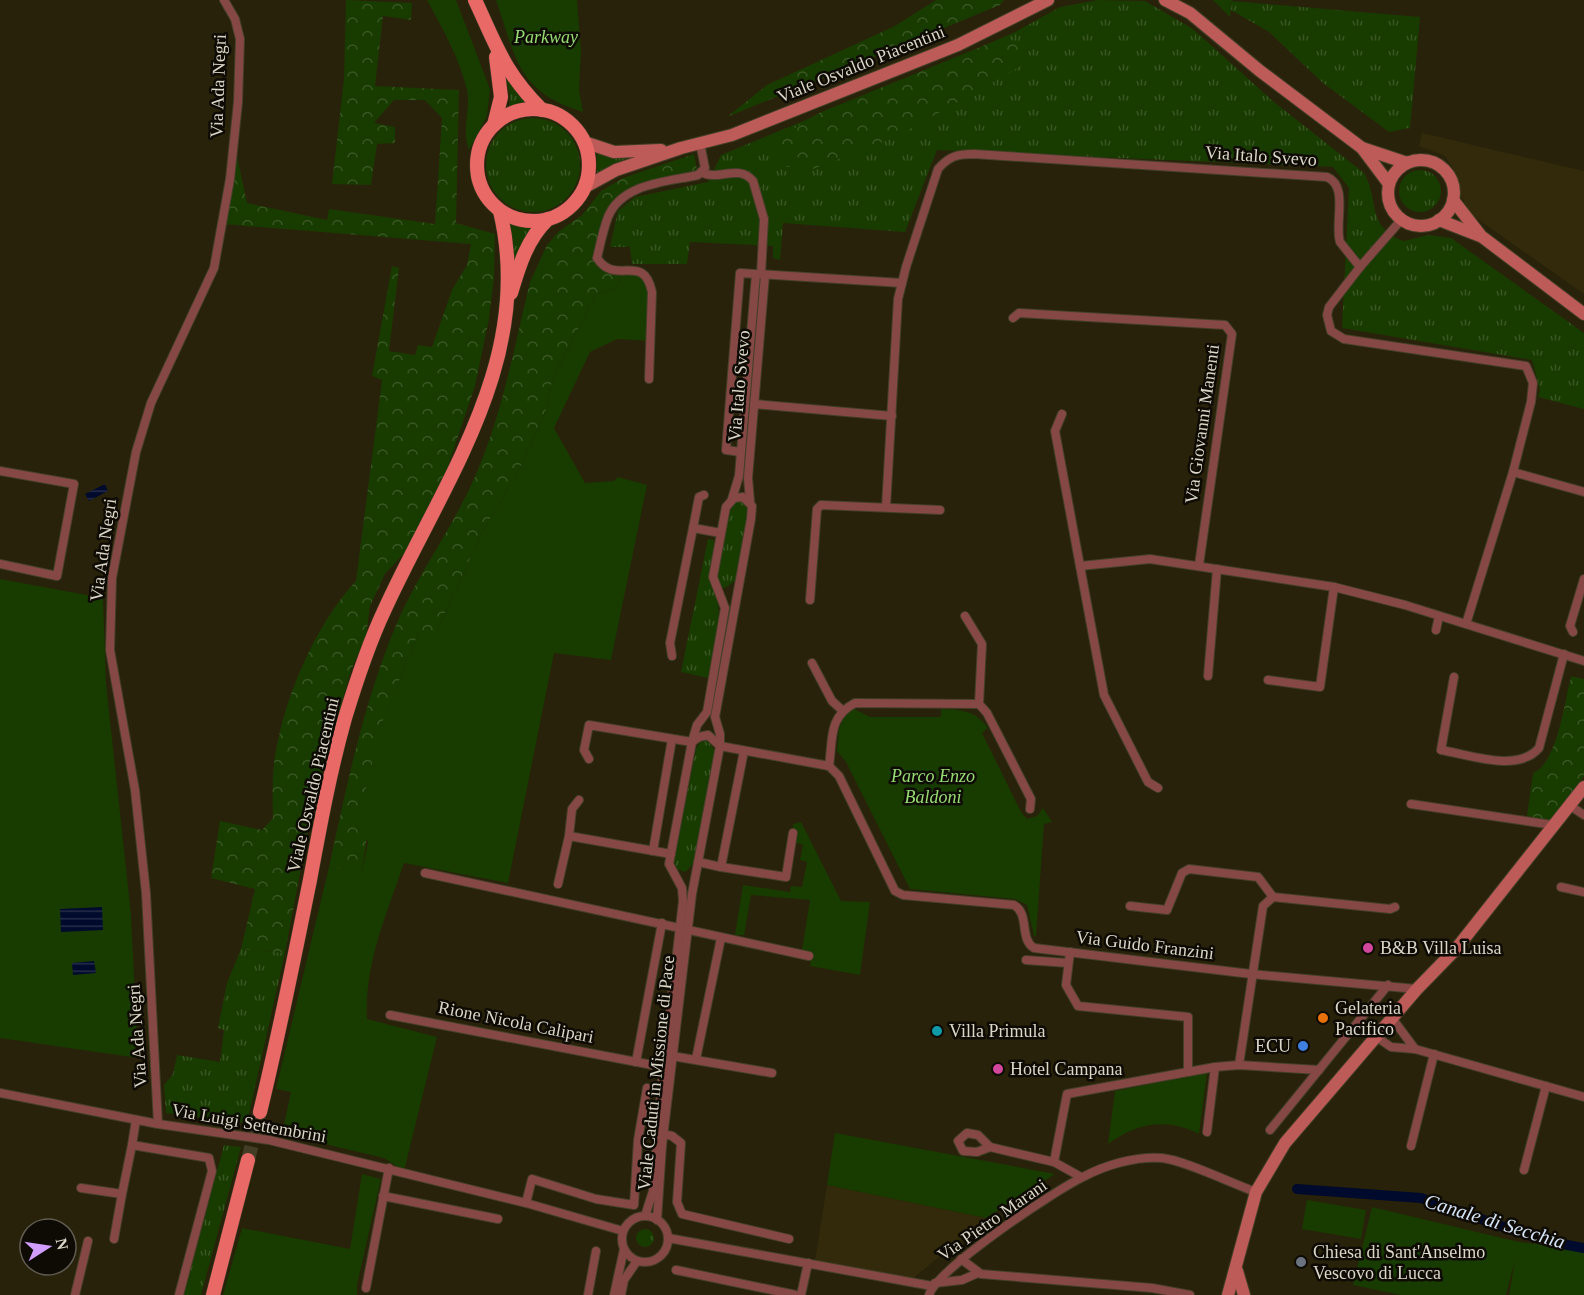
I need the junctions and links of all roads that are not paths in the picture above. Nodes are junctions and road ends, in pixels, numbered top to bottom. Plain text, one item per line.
1 (224, 0) edge
2 (475, 0) edge
3 (1048, 0) edge
4 (1165, 0) edge
5 (1180, 0) edge
6 (1033, 4) edge
7 (1190, 13) junction
8 (494, 46) junction
9 (542, 110) junction
10 (494, 125) junction
11 (584, 141) junction
12 (700, 143) junction
13 (681, 148) junction
14 (1362, 148) junction
15 (1407, 163) junction
16 (702, 172) junction
17 (1389, 184) junction
18 (585, 187) junction
19 (1453, 200) junction
20 (500, 211) junction
21 (549, 219) junction
22 (1402, 219) junction
23 (1439, 220) junction
24 (1481, 236) junction
25 (1360, 267) junction
26 (761, 274) junction
27 (902, 284) junction
28 (505, 313) junction
29 (1584, 314) edge
30 (1013, 318) dead end
31 (649, 379) dead end
32 (754, 404) junction
33 (1062, 414) dead end
34 (892, 416) junction
35 (741, 452) junction
36 (0, 471) edge
37 (1513, 472) junction
38 (1584, 492) edge
39 (704, 495) dead end
40 (731, 500) junction
41 (750, 501) junction
42 (886, 507) junction
43 (940, 510) dead end
44 (693, 528) junction
45 (721, 533) junction
46 (0, 564) edge
47 (1199, 565) junction
48 (1080, 566) junction
49 (1217, 568) junction
50 (1584, 579) edge
51 (737, 586) junction
52 (1334, 587) junction
53 (719, 592) junction
54 (810, 600) dead end
55 (965, 616) dead end
56 (1439, 616) junction
57 (1466, 624) junction
58 (1436, 630) dead end
59 (1573, 632) dead end
60 (1564, 654) junction
61 (672, 656) dead end
62 (1584, 661) edge
63 (812, 663) dead end
64 (1208, 676) dead end
65 (1454, 677) dead end
66 (1268, 680) dead end
67 (979, 704) junction
68 (842, 710) junction
69 (672, 739) junction
70 (692, 742) junction
71 (720, 746) junction
72 (744, 751) junction
73 (589, 759) dead end
74 (829, 766) junction
75 (1584, 787) edge
76 (1158, 788) dead end
77 (579, 800) dead end
78 (1411, 804) dead end
79 (1569, 805) junction
80 (1030, 808) dead end
81 (1584, 815) edge
82 (1553, 825) junction
83 (793, 833) dead end
84 (568, 836) junction
85 (653, 851) junction
86 (671, 854) junction
87 (697, 867) junction
88 (721, 867) junction
89 (425, 873) dead end
90 (676, 877) junction
91 (558, 884) dead end
92 (1561, 887) dead end
93 (1584, 892) edge
94 (1273, 897) junction
95 (1130, 906) dead end
96 (1395, 907) dead end
97 (662, 923) junction
98 (684, 928) junction
99 (721, 938) junction
100 (1070, 952) junction
101 (809, 956) dead end
102 (1026, 960) dead end
103 (1068, 963) junction
104 (1251, 974) junction
105 (1388, 985) junction
106 (1417, 988) junction
107 (390, 1015) dead end
108 (1392, 1018) junction
109 (1375, 1036) junction
110 (1415, 1049) junction
111 (1434, 1054) junction
112 (672, 1056) junction
113 (696, 1059) junction
114 (636, 1062) junction
115 (1239, 1065) junction
116 (663, 1067) junction
117 (1215, 1067) junction
118 (1319, 1070) junction
119 (1188, 1072) junction
120 (772, 1073) dead end
121 (1546, 1086) junction
122 (647, 1088) dead end
123 (0, 1093) edge
124 (1584, 1097) edge
125 (260, 1112) tunnel mouth
126 (136, 1120) junction
127 (158, 1124) junction
128 (1270, 1130) dead end
129 (1207, 1132) dead end
130 (664, 1134) junction
131 (132, 1145) junction
132 (1411, 1146) dead end
133 (990, 1147) dead end
134 (248, 1160) tunnel mouth
135 (1054, 1162) junction
136 (389, 1168) junction
137 (1524, 1170) dead end
138 (1082, 1177) junction
139 (81, 1188) dead end
140 (1256, 1192) junction
141 (122, 1194) junction
142 (383, 1196) junction
143 (526, 1203) junction
144 (645, 1216) junction
145 (498, 1219) dead end
146 (657, 1220) junction
147 (623, 1231) junction
148 (668, 1238) junction
149 (114, 1239) dead end
150 (789, 1239) dead end
151 (88, 1241) dead end
152 (624, 1249) junction
153 (596, 1251) dead end
154 (961, 1259) junction
155 (637, 1260) junction
156 (808, 1263) junction
157 (676, 1270) dead end
158 (1237, 1271) junction
159 (978, 1273) junction
160 (366, 1288) dead end
161 (932, 1288) edge
162 (75, 1295) edge
163 (179, 1295) edge
164 (213, 1295) edge
165 (588, 1295) edge
166 (614, 1295) edge
167 (621, 1295) edge
168 (796, 1295) edge
169 (801, 1295) edge
170 (1190, 1295) edge
171 (1228, 1295) edge
172 (1244, 1295) edge

1 - 127 street, Via Ada Negri
2 - 8 main road
3 - 6 street, Viale Osvaldo Piacentini
4 - 7 street
5 - 7 street
6 - 12 street, Viale Osvaldo Piacentini
7 - 14 street
8 - 9 main road
8 - 10 main road, Viale Osvaldo Piacentini
9 - 10 main road
9 - 11 main road, Viale Osvaldo Piacentini
10 - 20 main road, Viale Osvaldo Piacentini
11 - 13 street, Viale Osvaldo Piacentini
11 - 18 main road
12 - 13 street, Viale Osvaldo Piacentini
12 - 16 street
13 - 18 street, Viale Osvaldo Piacentini
14 - 15 street
14 - 17 street
15 - 17 street
15 - 19 street
16 - 26 street
16 - 31 street
17 - 22 street
18 - 21 main road, Viale Osvaldo Piacentini
19 - 23 street
19 - 24 street
20 - 21 main road
20 - 28 main road, Viale Osvaldo Piacentini
21 - 28 main road, Viale Osvaldo Piacentini
22 - 23 street
22 - 25 street
23 - 24 street
24 - 29 street
25 - 27 street, Via Italo Svevo
25 - 37 street
26 - 27 street
26 - 32 street, Via Italo Svevo
26 - 35 street, Via Italo Svevo
26 - 35 street, Via Italo Svevo
27 - 34 street, Via Italo Svevo
28 - 125 main road, Viale Osvaldo Piacentini
30 - 47 street, Via Giovanni Manenti
32 - 34 street
32 - 41 street, Via Italo Svevo
33 - 48 street
34 - 42 street, Via Italo Svevo
35 - 40 street, Via Italo Svevo
36 - 46 street
37 - 38 street
37 - 57 street
39 - 44 street
40 - 41 street
40 - 45 street, Viale Caduti in Missione di Pace
41 - 51 street, Viale Caduti in Missione di Pace
42 - 43 street
42 - 54 street
44 - 45 street
44 - 61 street
45 - 53 street, Viale Caduti in Missione di Pace
47 - 48 street
47 - 49 street
48 - 76 street
49 - 52 street
49 - 64 street
50 - 59 street
51 - 53 street
51 - 71 street, Viale Caduti in Missione di Pace
52 - 56 street
52 - 66 street
53 - 70 street, Viale Caduti in Missione di Pace
55 - 67 street
56 - 57 street
56 - 58 street
57 - 60 street
60 - 62 street
60 - 65 street
63 - 68 street
67 - 68 street
67 - 80 street
68 - 74 street
69 - 70 street
69 - 73 street
69 - 85 street
70 - 71 street
70 - 86 street, Viale Caduti in Missione di Pace
71 - 72 street
71 - 87 street, Viale Caduti in Missione di Pace
72 - 74 street
72 - 88 street
74 - 100 street, Via Guido Franzini
75 - 79 street
77 - 84 street
78 - 82 street
79 - 81 street
79 - 82 street
82 - 106 street
83 - 88 street
84 - 85 street
84 - 91 street
85 - 86 street
86 - 90 street, Viale Caduti in Missione di Pace
87 - 88 street
87 - 90 street
87 - 98 street, Viale Caduti in Missione di Pace
89 - 97 street
90 - 98 street, Viale Caduti in Missione di Pace
92 - 93 street
94 - 95 street, Via Guido Franzini
94 - 96 street
94 - 104 street
97 - 98 street
97 - 114 street
98 - 99 street
98 - 112 street, Viale Caduti in Missione di Pace
98 - 116 street, Viale Caduti in Missione di Pace
99 - 101 street
99 - 113 street
100 - 103 street
100 - 104 street, Via Guido Franzini
102 - 103 street
103 - 119 street
104 - 105 street, Via Guido Franzini
104 - 115 street
105 - 106 street, Via Guido Franzini
105 - 118 street
106 - 108 street
107 - 114 street, Rione Nicola Calipari
108 - 109 street
108 - 110 street
109 - 110 street
109 - 140 street
110 - 111 street
111 - 121 street
111 - 132 street
112 - 113 street
112 - 130 street, Viale Caduti in Missione di Pace
113 - 120 street
114 - 116 street, Rione Nicola Calipari
115 - 117 street
115 - 118 street
116 - 144 street, Viale Caduti in Missione di Pace
117 - 119 street
117 - 129 street
118 - 128 street
119 - 135 street
121 - 124 street
121 - 137 street
122 - 143 street
123 - 126 street, Via Luigi Settembrini
126 - 127 street, Via Luigi Settembrini
126 - 131 street
127 - 136 street, Via Luigi Settembrini
130 - 146 street, Viale Caduti in Missione di Pace
130 - 150 street
131 - 141 street
131 - 163 street
133 - 135 street, Via Pietro Marani
134 - 164 main road
135 - 138 street, Via Pietro Marani
136 - 142 street
136 - 143 street, Via Luigi Settembrini
138 - 140 street, Via Pietro Marani
138 - 154 street, Via Pietro Marani
139 - 141 street
140 - 158 street
141 - 149 street
142 - 145 street
142 - 160 street
143 - 147 street, Via Luigi Settembrini
144 - 146 street
144 - 147 street
146 - 148 street
147 - 152 street
148 - 155 street
148 - 156 street
151 - 162 street
152 - 155 street
152 - 166 street
153 - 165 street
154 - 159 street
154 - 161 street, Via Pietro Marani
155 - 167 street
156 - 161 street
156 - 169 street
157 - 168 street
158 - 171 street
158 - 172 street
159 - 161 street
159 - 170 street

